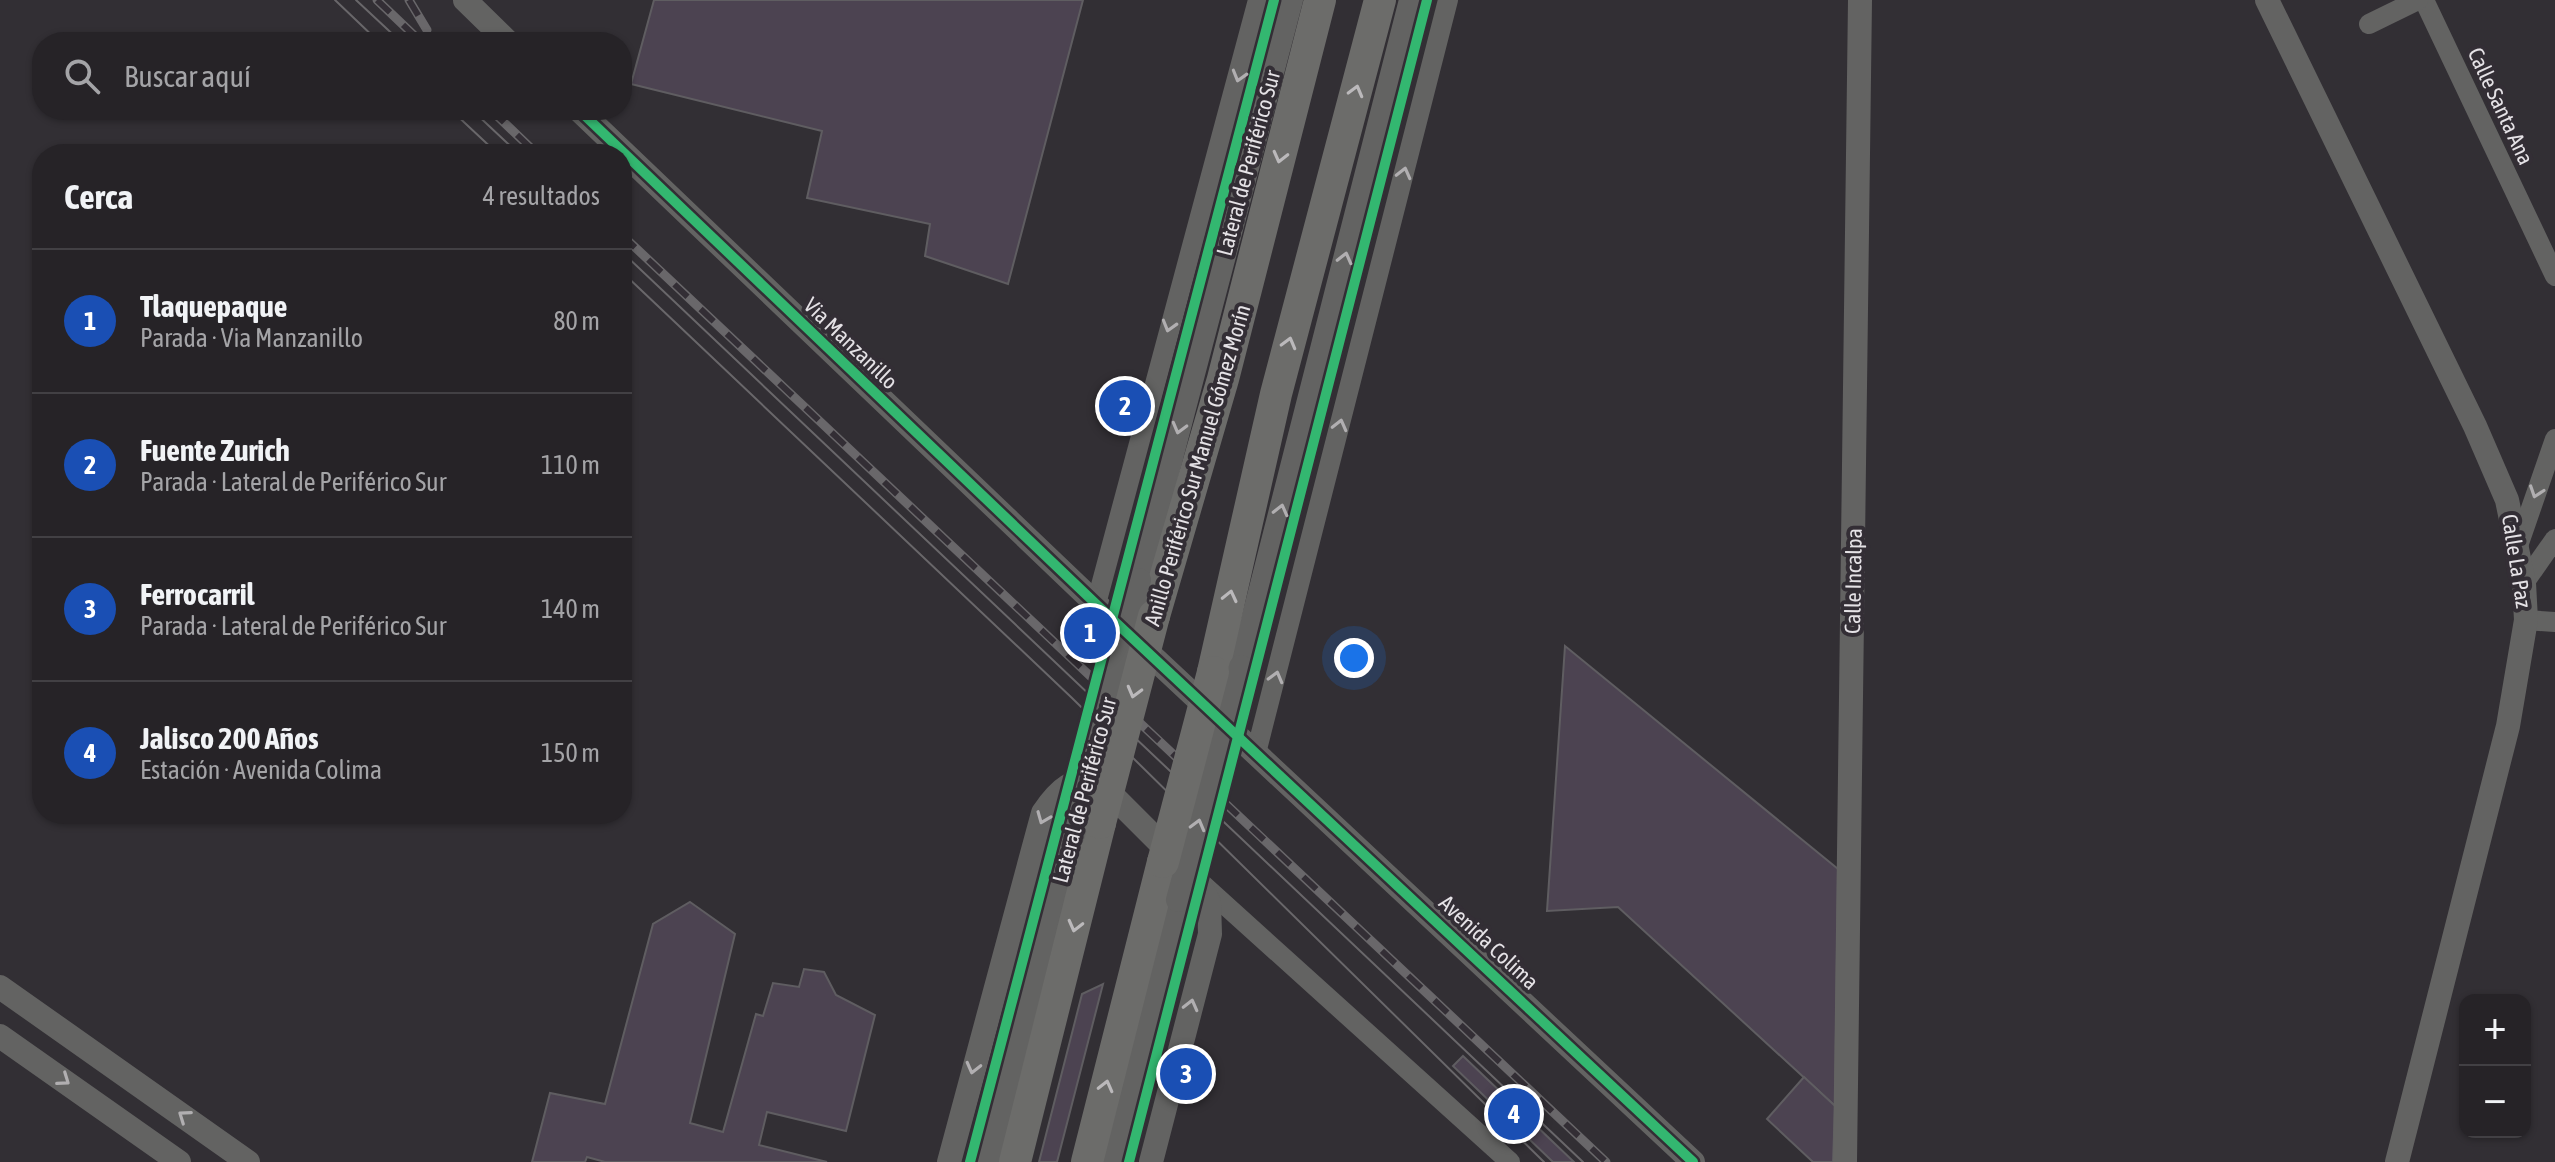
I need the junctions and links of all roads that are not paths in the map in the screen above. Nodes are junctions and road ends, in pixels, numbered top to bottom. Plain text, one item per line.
1 (465, 0) edge
2 (1258, 0) edge
3 (1291, 0) edge
4 (1320, 0) edge
5 (1380, 0) edge
6 (1411, 0) edge
7 (1448, 0) edge
8 (1860, 0) edge
9 (2267, 0) edge
10 (2418, 0) edge
11 (2424, 0) edge
12 (2369, 24) dead end
13 (498, 32) edge
14 (589, 120) edge
15 (615, 144) edge
16 (632, 161) edge
17 (2555, 276) edge
18 (2555, 439) edge
19 (2555, 539) edge
20 (2518, 546) junction
21 (2524, 583) junction
22 (1096, 604) junction
23 (2526, 620) junction
24 (2555, 622) edge
25 (1227, 669) junction
26 (1256, 753) junction
27 (1086, 829) junction
28 (1196, 879) junction
29 (0, 987) edge
30 (0, 1036) edge
31 (179, 1162) edge
32 (248, 1162) edge
33 (949, 1162) edge
34 (987, 1162) edge
35 (1015, 1162) edge
36 (1087, 1162) edge
37 (1111, 1162) edge
38 (1151, 1162) edge
39 (1510, 1162) edge
40 (1693, 1162) edge
41 (1845, 1162) edge
42 (2397, 1162) edge

1 - 13 street
2 -> 22 street
3 -> 27 street, Lateral de Periférico Sur, bridge
4 -> 27 highway, Anillo Periférico Sur Manuel Gómez Morín, bridge
25 -> 5 highway
25 -> 6 street
26 -> 7 street
8 - 41 street, Calle Incalpa
9 - 20 street, Calle La Paz
10 - 12 street
11 - 17 street, Calle Santa Ana
14 - 15 street, Via Manzanillo
16 - 22 street, Via Manzanillo
18 -> 20 street
19 - 21 street
20 - 21 street, Calle La Paz
21 - 23 street, Calle La Paz
22 - 26 street, Via Manzanillo
23 - 24 street
23 - 42 street, Calle La Paz
36 -> 25 highway, bridge
37 -> 25 street, bridge
26 - 40 street, Avenida Colima
27 - 34 street, Lateral de Periférico Sur
27 -> 35 highway, Anillo Periférico Sur Manuel Gómez Morín
28 -> 33 street
38 -> 28 street
28 - 39 street
32 -> 29 street
30 -> 31 street

